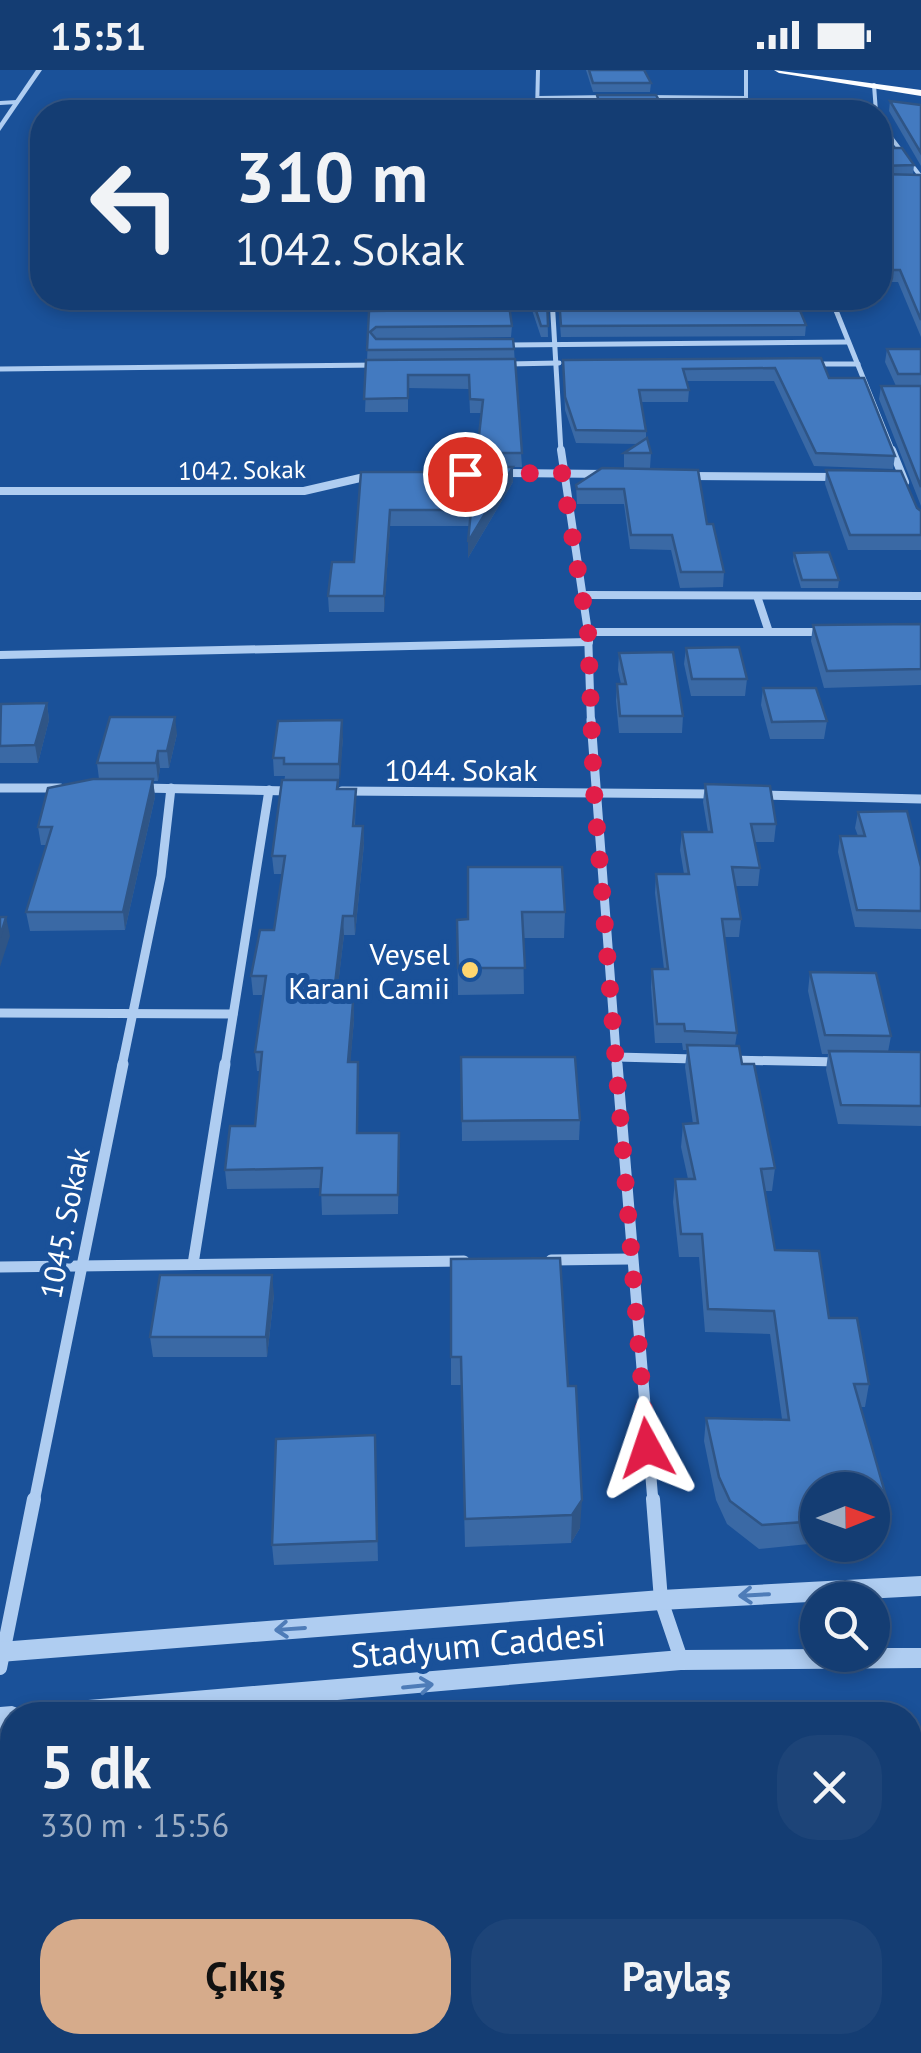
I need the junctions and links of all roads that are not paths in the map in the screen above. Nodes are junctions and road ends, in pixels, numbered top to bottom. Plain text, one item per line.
1 (39, 70) edge
2 (538, 70) edge
3 (746, 70) edge
4 (779, 70) edge
5 (829, 70) edge
6 (921, 84) edge
7 (874, 85) junction
8 (921, 92) edge
9 (538, 98) joint
10 (616, 98) edge
11 (636, 98) edge
12 (746, 98) joint
13 (875, 100) edge
14 (0, 102) edge
15 (18, 102) junction
16 (0, 129) edge
17 (892, 139) edge
18 (921, 179) edge
19 (907, 181) edge
20 (553, 310) edge
21 (835, 310) edge
22 (847, 342) junction
23 (494, 345) edge
24 (554, 345) junction
25 (556, 363) junction
26 (575, 363) edge
27 (384, 364) edge
28 (499, 364) edge
29 (802, 364) edge
30 (858, 364) junction
31 (0, 369) edge
32 (869, 393) junction
33 (886, 393) edge
34 (562, 473) junction
35 (384, 474) edge
36 (490, 474) edge
37 (620, 474) edge
38 (678, 476) edge
39 (847, 477) edge
40 (885, 477) edge
41 (904, 477) junction
42 (0, 491) edge
43 (909, 491) edge
44 (584, 595) junction
45 (757, 596) junction
46 (921, 596) edge
47 (769, 632) junction
48 (826, 632) edge
49 (589, 637) junction
50 (0, 654) edge
51 (0, 788) edge
52 (76, 788) edge
53 (133, 788) edge
54 (172, 788) junction
55 (268, 790) junction
56 (309, 791) edge
57 (328, 791) edge
58 (594, 791) junction
59 (729, 794) edge
60 (748, 795) edge
61 (921, 799) edge
62 (133, 1012) junction
63 (0, 1013) edge
64 (233, 1014) junction
65 (616, 1057) junction
66 (845, 1062) edge
67 (630, 1259) junction
68 (531, 1260) edge
69 (471, 1261) edge
70 (193, 1264) junction
71 (80, 1266) junction
72 (0, 1267) edge
73 (921, 1586) edge
74 (661, 1600) junction
75 (1, 1657) edge
76 (921, 1658) edge
77 (681, 1660) junction
78 (193, 1702) edge

1 - 15 street
2 - 9 street
3 - 12 street
4 - 7 highway
5 - 6 highway
7 - 8 highway
7 - 13 street
9 - 10 street
11 - 12 street
14 - 15 street
15 - 16 street
17 - 18 street
18 - 19 street
20 - 24 street
21 - 22 street
22 - 24 street
22 - 30 street
23 - 24 street
24 - 25 street
25 - 26 street
25 - 28 street
25 - 34 street
27 - 31 street
29 - 30 street
30 - 32 street
32 - 33 street
32 - 41 street
34 - 36 street
34 - 37 street
34 - 44 street
35 - 42 street, 1042. Sokak
38 - 39 street
40 - 41 street
41 - 43 street
44 - 45 street
44 - 49 street
45 - 46 street
45 - 47 street
47 - 48 street
47 - 49 street
49 - 50 street
49 - 58 street
51 - 52 street
53 - 54 street
54 - 55 street
54 - 62 street, 1045. Sokak
55 - 56 street
55 - 64 street
57 - 58 street, 1044. Sokak
58 - 59 street, 1044. Sokak
58 - 65 street
60 - 61 street
62 - 63 street
62 - 64 street
62 - 71 street, 1045. Sokak
64 - 70 street
65 - 66 street
65 - 67 street
67 - 68 street
67 - 74 street
69 - 70 street
70 - 71 street
71 - 72 street
71 - 75 street, 1045. Sokak
73 -> 74 street
74 -> 75 street
74 - 77 street
76 - 77 street, Stadyum Caddesi
78 -> 77 street, Stadyum Caddesi

